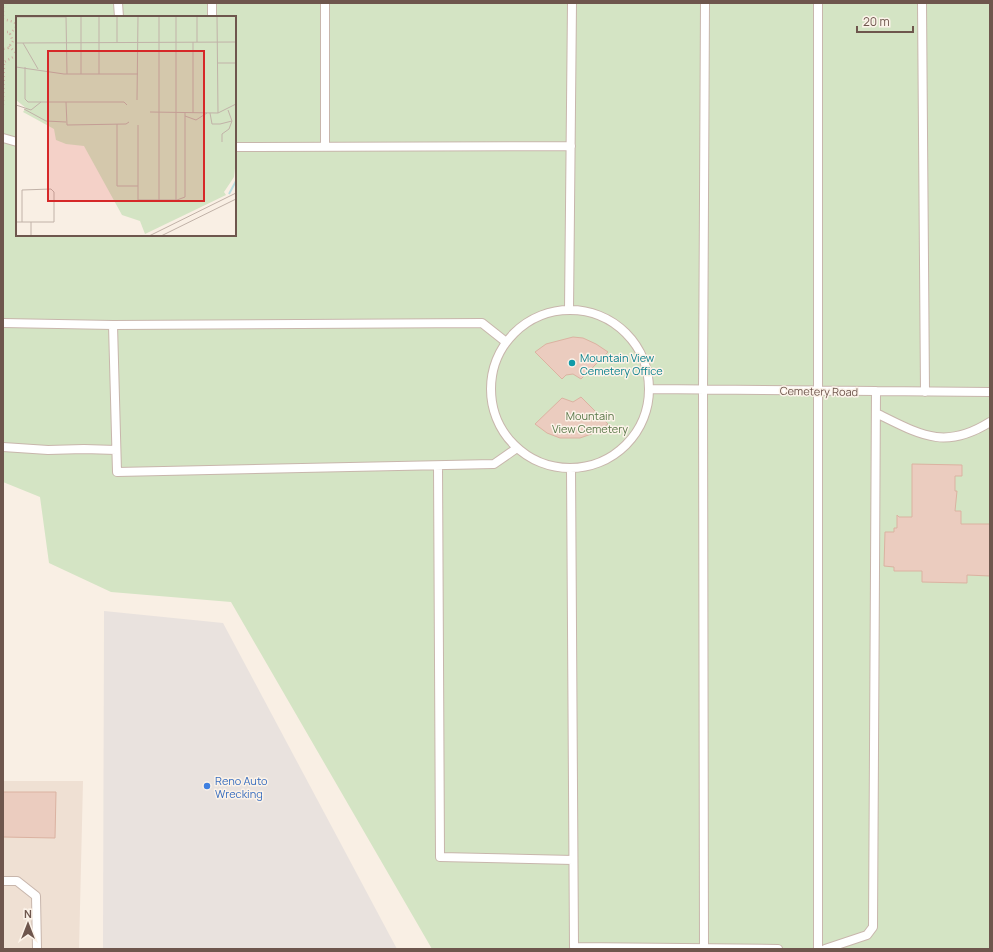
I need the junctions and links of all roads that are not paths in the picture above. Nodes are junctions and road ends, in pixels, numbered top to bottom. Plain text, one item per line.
1 (118, 3) edge
2 (212, 3) edge
3 (325, 3) edge
4 (572, 3) edge
5 (705, 3) edge
6 (818, 3) edge
7 (922, 3) edge
8 (119, 16) edge
9 (212, 16) edge
10 (3, 138) edge
11 (16, 142) edge
12 (325, 146) junction
13 (571, 146) junction
14 (236, 147) edge
15 (569, 310) junction
16 (3, 323) edge
17 (113, 325) junction
18 (506, 342) junction
19 (649, 389) junction
20 (703, 389) junction
21 (818, 391) junction
22 (876, 391) junction
23 (925, 392) junction
24 (990, 392) edge
25 (876, 413) junction
26 (990, 422) edge
27 (3, 447) edge
28 (517, 448) junction
29 (116, 450) junction
30 (438, 466) junction
31 (571, 468) junction
32 (574, 860) junction
33 (3, 881) edge
34 (704, 948) edge
35 (37, 949) edge
36 (778, 949) edge
37 (818, 949) edge
38 (825, 949) edge

1 - 8 lane
2 - 9 lane
3 - 12 lane
4 - 13 lane
5 - 20 lane
6 - 21 lane
7 - 23 lane
10 - 11 lane
12 - 13 lane
12 - 14 lane
13 - 15 lane
15 - 18 lane
15 - 19 lane
16 - 17 lane
17 - 18 lane
17 - 29 lane
18 - 28 lane
19 - 20 lane, Cemetery Road
19 - 31 lane
20 - 21 lane, Cemetery Road
20 - 34 lane
21 - 22 lane, Cemetery Road
21 - 37 lane
22 - 23 lane, Cemetery Road
22 - 25 lane
23 - 24 lane, Cemetery Road
25 - 26 lane
25 - 38 lane
27 - 29 lane
28 - 30 lane
28 - 31 lane
29 - 30 lane
30 - 32 lane
31 - 32 lane
32 - 34 lane
33 - 35 lane
34 - 36 lane

